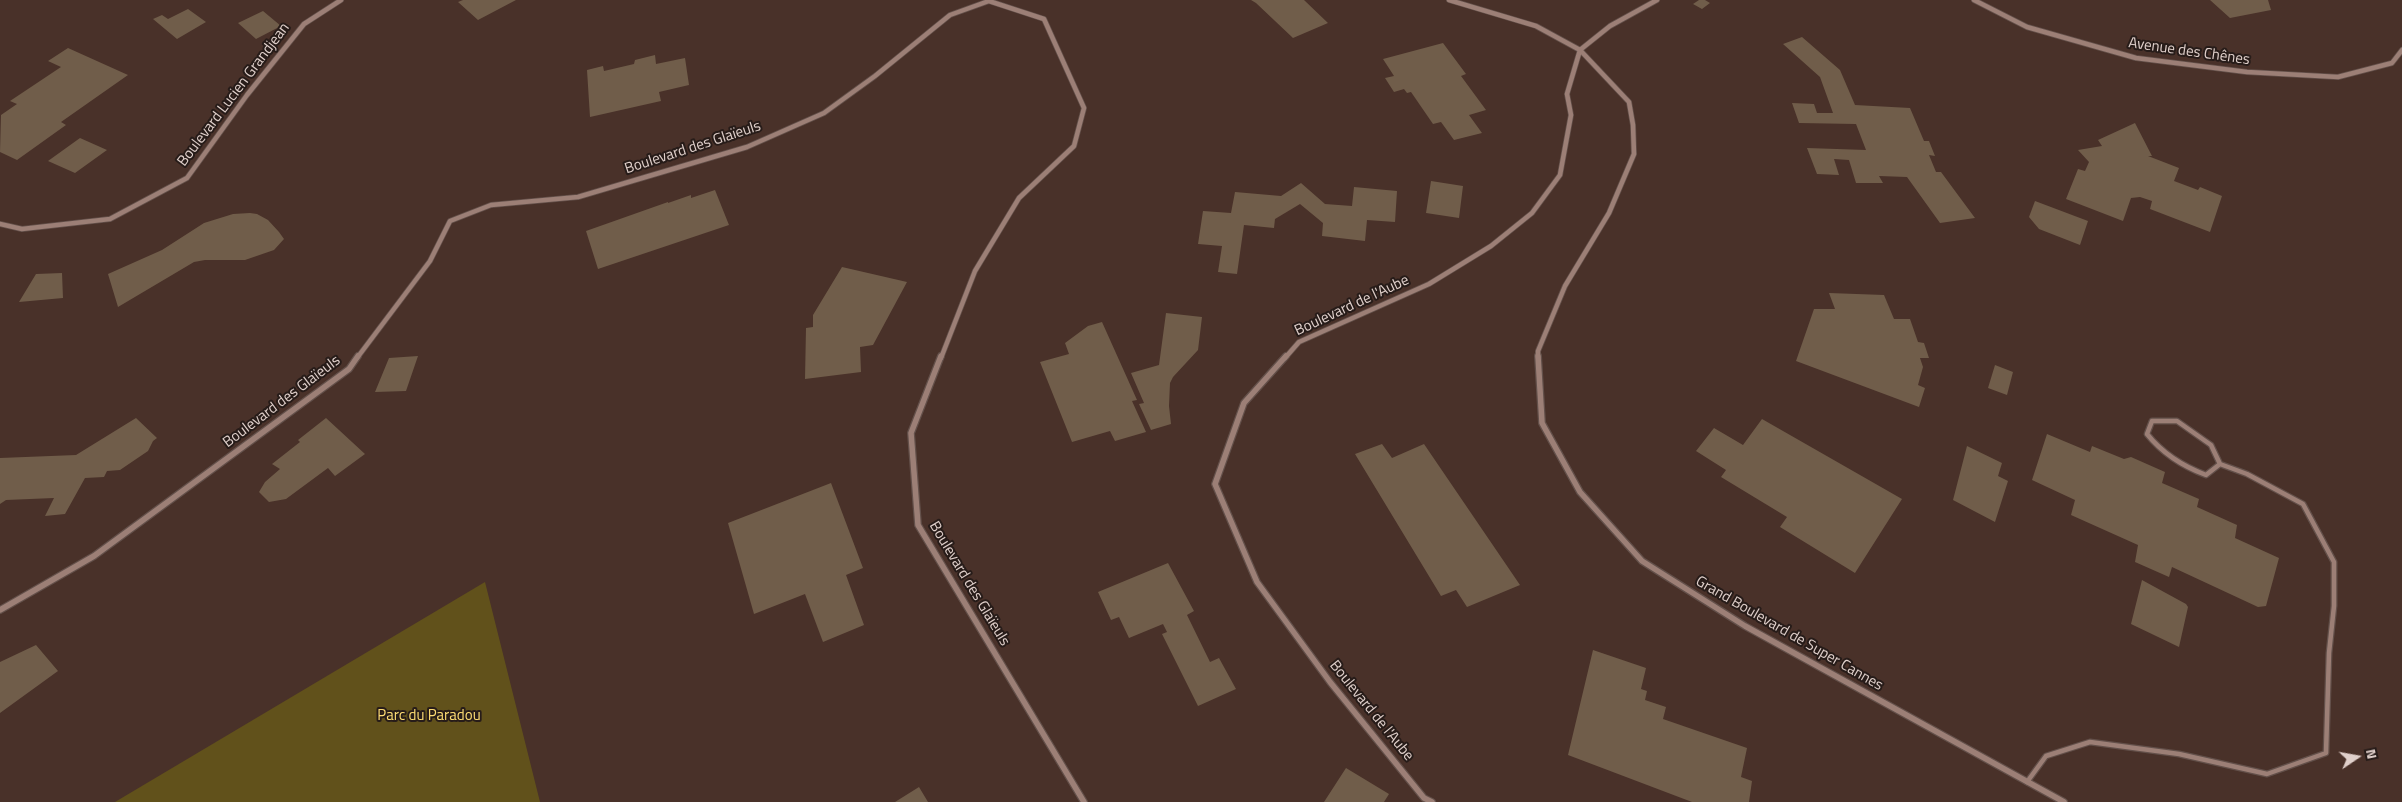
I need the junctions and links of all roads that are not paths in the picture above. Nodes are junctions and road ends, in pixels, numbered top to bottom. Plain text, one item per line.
1 (341, 0) edge
2 (1449, 0) edge
3 (1657, 0) edge
4 (1974, 0) edge
5 (1580, 50) junction
6 (2402, 50) edge
7 (0, 224) edge
8 (2220, 464) junction
9 (0, 610) edge
10 (2027, 782) junction
11 (1084, 802) edge
12 (1432, 802) edge
13 (2064, 802) edge

1 - 7 street, Boulevard Lucien Grandjean
2 - 5 street, Grand Boulevard de Super Cannes
3 - 5 street
4 - 6 street, Avenue des Chênes
5 - 10 street, Grand Boulevard de Super Cannes
5 - 12 street, Boulevard de l'Aube
8 - 8 lane
8 - 10 lane
9 - 11 street, Boulevard des Glaïeuls
10 - 13 street, Grand Boulevard de Super Cannes

